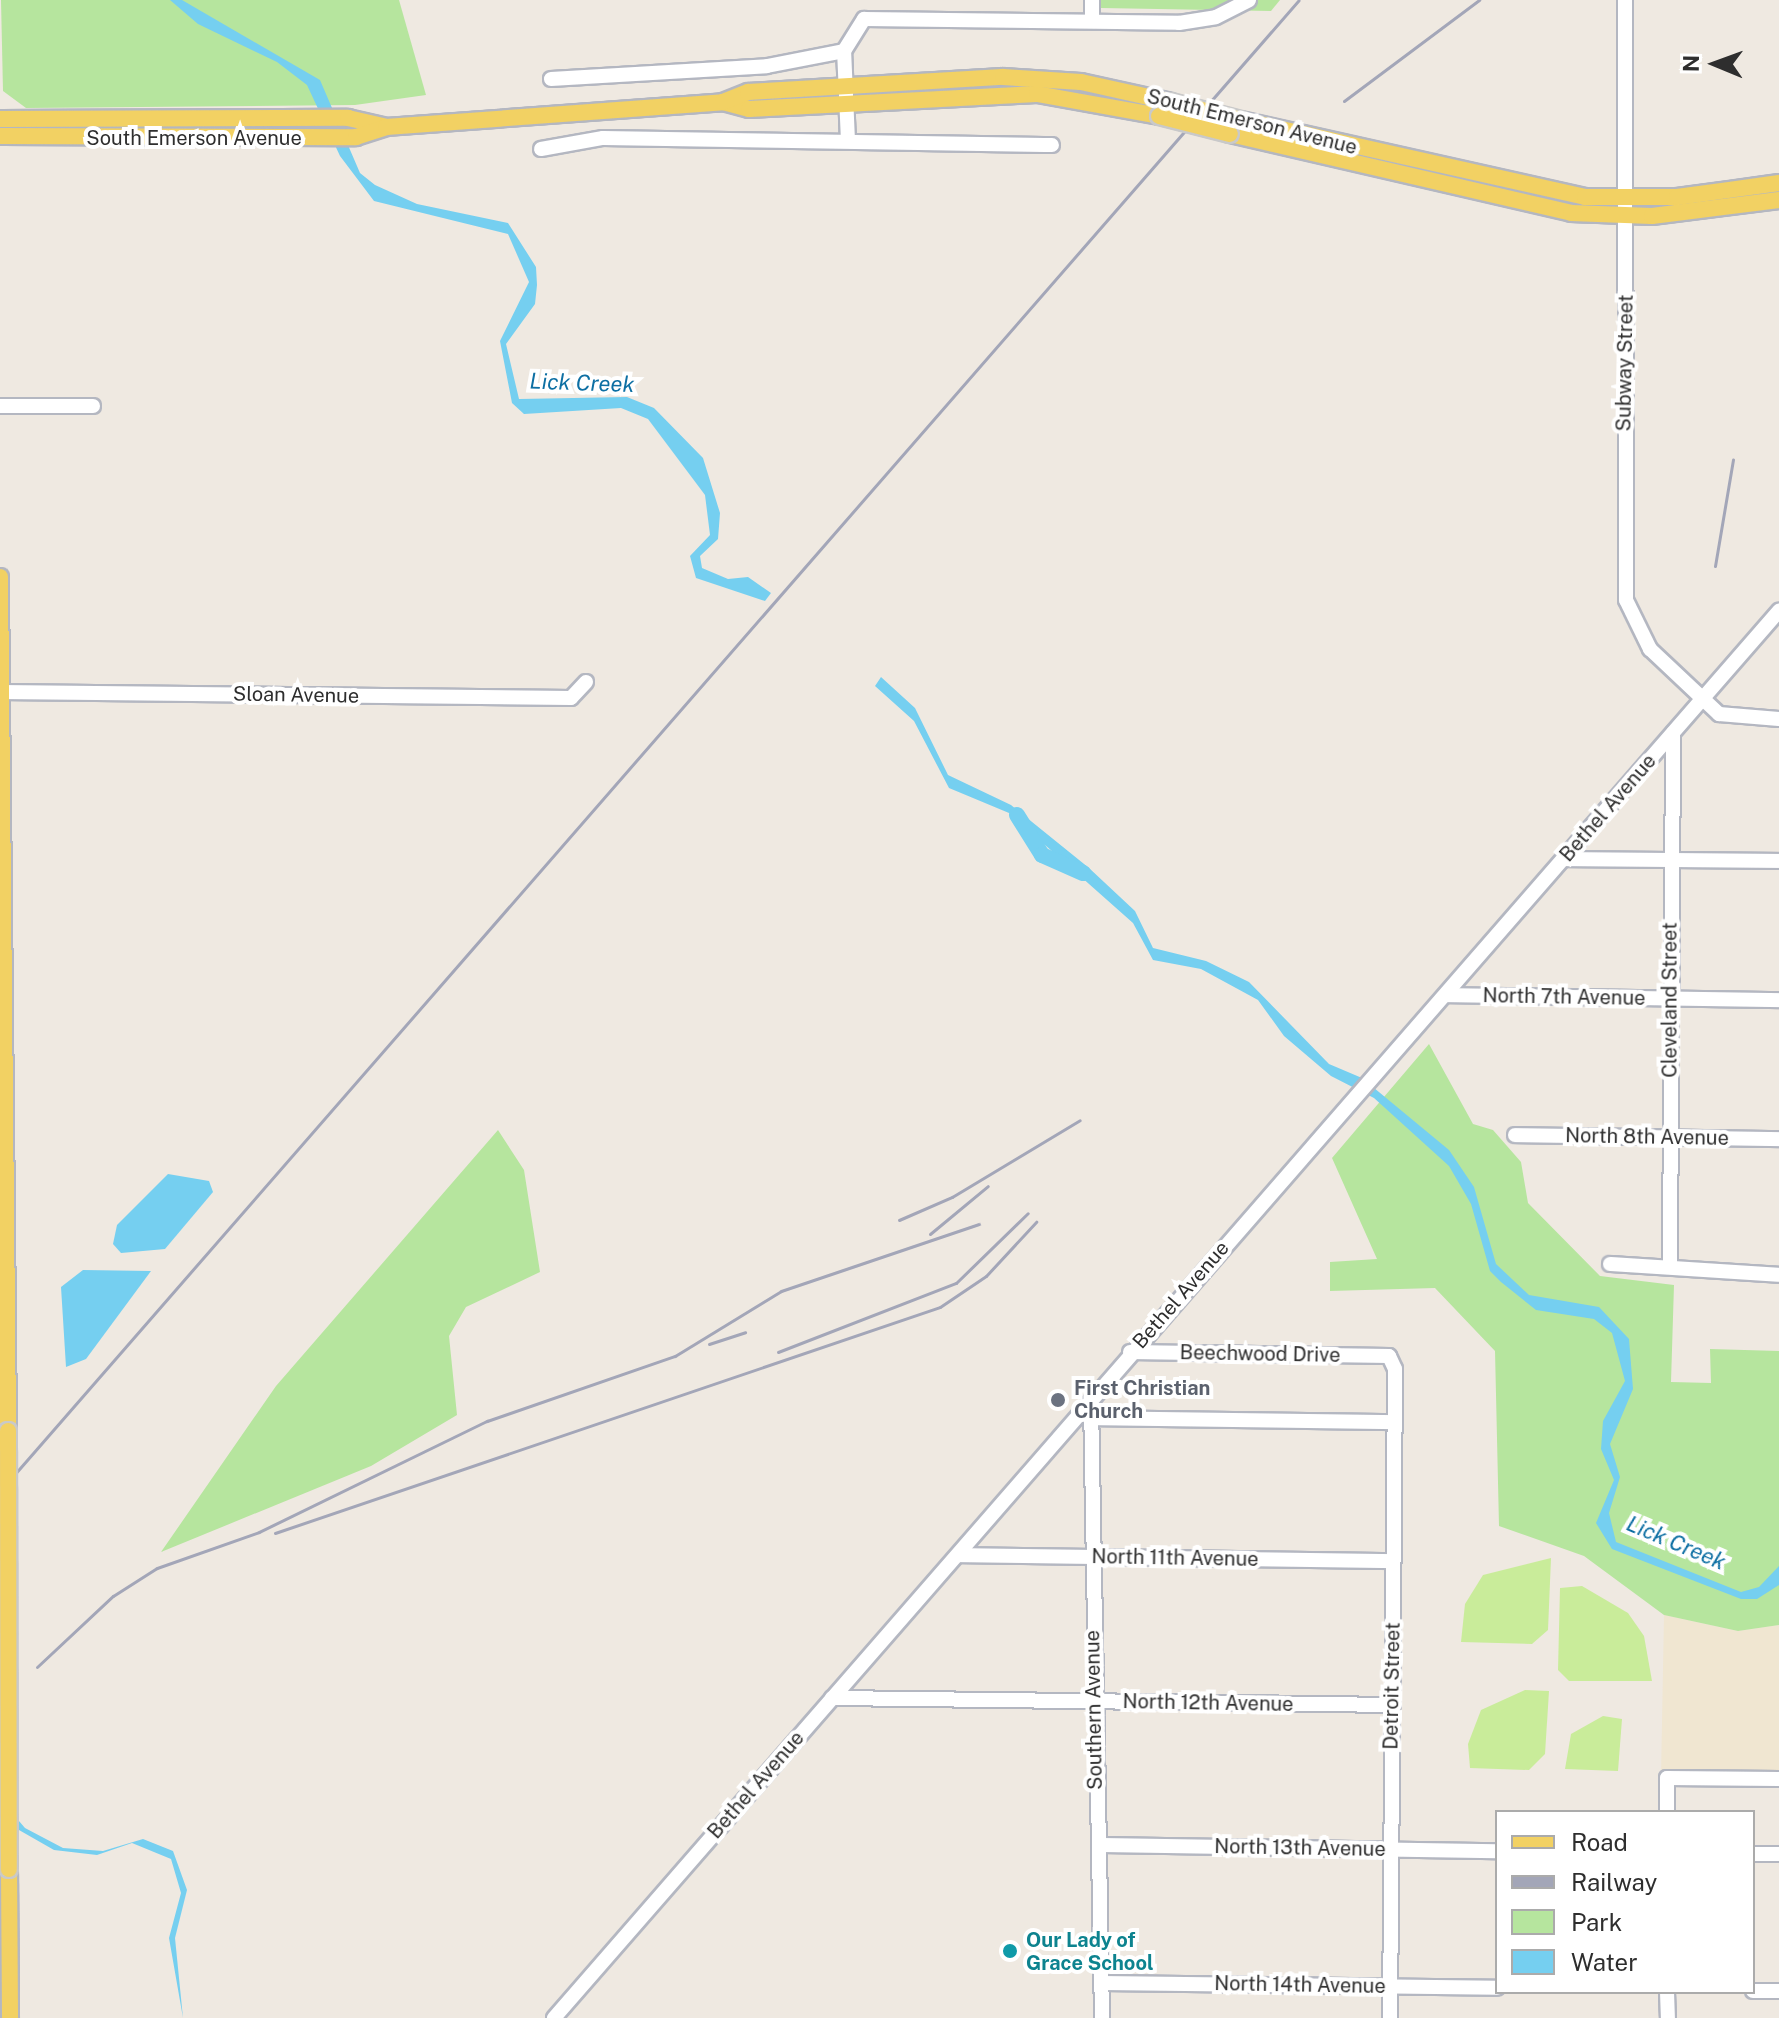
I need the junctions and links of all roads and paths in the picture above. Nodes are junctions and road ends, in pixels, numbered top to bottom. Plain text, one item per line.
1 (1092, 0) edge
2 (1249, 0) edge
3 (1625, 0) edge
4 (1092, 20) junction
5 (844, 51) junction
6 (551, 79) dead end
7 (844, 86) junction
8 (723, 102) junction
9 (844, 103) junction
10 (0, 119) edge
11 (386, 127) junction
12 (0, 136) edge
13 (848, 141) junction
14 (1052, 145) dead end
15 (541, 149) dead end
16 (1779, 183) edge
17 (1779, 200) edge
18 (1626, 207) junction
19 (0, 406) edge
20 (93, 406) dead end
21 (0, 577) edge
22 (1779, 611) edge
23 (586, 682) dead end
24 (2, 692) edge
25 (1702, 699) junction
26 (1779, 719) edge
27 (1673, 733) junction
28 (1563, 859) junction
29 (1671, 860) junction
30 (1779, 861) edge
31 (1446, 995) junction
32 (1669, 999) junction
33 (1779, 1000) edge
34 (3, 1090) edge
35 (1515, 1135) dead end
36 (1671, 1137) junction
37 (1779, 1139) edge
38 (1610, 1264) dead end
39 (1670, 1266) junction
40 (1779, 1275) edge
41 (1130, 1352) junction
42 (1389, 1356) joint
43 (1091, 1401) junction
44 (1091, 1418) junction
45 (1394, 1422) junction
46 (958, 1555) junction
47 (1093, 1557) junction
48 (1393, 1561) junction
49 (832, 1698) junction
50 (1094, 1701) junction
51 (1393, 1705) junction
52 (1779, 1779) edge
53 (1667, 1810) edge
54 (1102, 1845) junction
55 (1388, 1849) junction
56 (1495, 1851) edge
57 (1755, 1854) edge
58 (1779, 1854) edge
59 (1102, 1983) junction
60 (1389, 1986) junction
61 (1495, 1988) edge
62 (1755, 1991) edge
63 (1779, 1991) edge
64 (1667, 1994) edge
65 (10, 2018) edge
66 (554, 2018) edge
67 (1102, 2018) edge
68 (1390, 2018) edge
69 (1668, 2018) edge

1 - 4 street
2 - 4 street
3 - 18 street, Subway Street
4 - 5 street
5 - 6 street
5 - 7 street
7 - 8 main road, South Emerson Avenue
7 - 9 street
7 - 18 main road, South Emerson Avenue, bridge
8 - 9 main road, South Emerson Avenue
8 - 11 main road, South Emerson Avenue
9 - 13 street
9 - 18 main road, South Emerson Avenue, bridge
10 - 11 main road, South Emerson Avenue
11 - 12 main road, South Emerson Avenue
13 - 14 street
13 - 15 street
16 - 18 main road, South Emerson Avenue
17 - 18 main road, South Emerson Avenue
18 - 25 street, Subway Street
19 - 20 street
21 - 24 main road
22 - 25 street, Bethel Avenue
23 - 24 street, Sloan Avenue
24 - 34 main road
25 - 26 street, Subway Street
25 - 27 street, Bethel Avenue
27 - 28 street, Bethel Avenue
27 - 29 street, Cleveland Street
28 - 29 street
28 - 31 street, Bethel Avenue
29 - 30 street
29 - 32 street, Cleveland Street
31 - 32 street, North 7th Avenue
31 - 41 street, Bethel Avenue
32 - 33 street, North 7th Avenue
32 - 36 street, Cleveland Street
34 - 65 main road, bridge
35 - 36 street, North 8th Avenue
36 - 37 street, North 8th Avenue
36 - 39 street, Cleveland Street
38 - 39 street
39 - 40 street
41 - 42 street, Beechwood Drive
41 - 43 street, Bethel Avenue
42 - 45 street, Detroit Street
43 - 44 street, Southern Avenue
43 - 46 street, Bethel Avenue
44 - 45 street
44 - 47 street, Southern Avenue
45 - 48 street, Detroit Street
46 - 47 street, North 11th Avenue
46 - 49 street, Bethel Avenue
47 - 48 street, North 11th Avenue
47 - 50 street, Southern Avenue
48 - 51 street, Detroit Street
49 - 50 street, North 12th Avenue
49 - 66 street, Bethel Avenue
50 - 51 street, North 12th Avenue
50 - 54 street, Southern Avenue
51 - 55 street, Detroit Street
52 - 53 street
54 - 55 street, North 13th Avenue
54 - 59 street, Southern Avenue
55 - 56 street, North 13th Avenue
55 - 60 street, Detroit Street
57 - 58 street
59 - 60 street, North 14th Avenue
59 - 67 street, Southern Avenue
60 - 61 street, North 14th Avenue
60 - 68 street, Detroit Street
62 - 63 street
64 - 69 street

